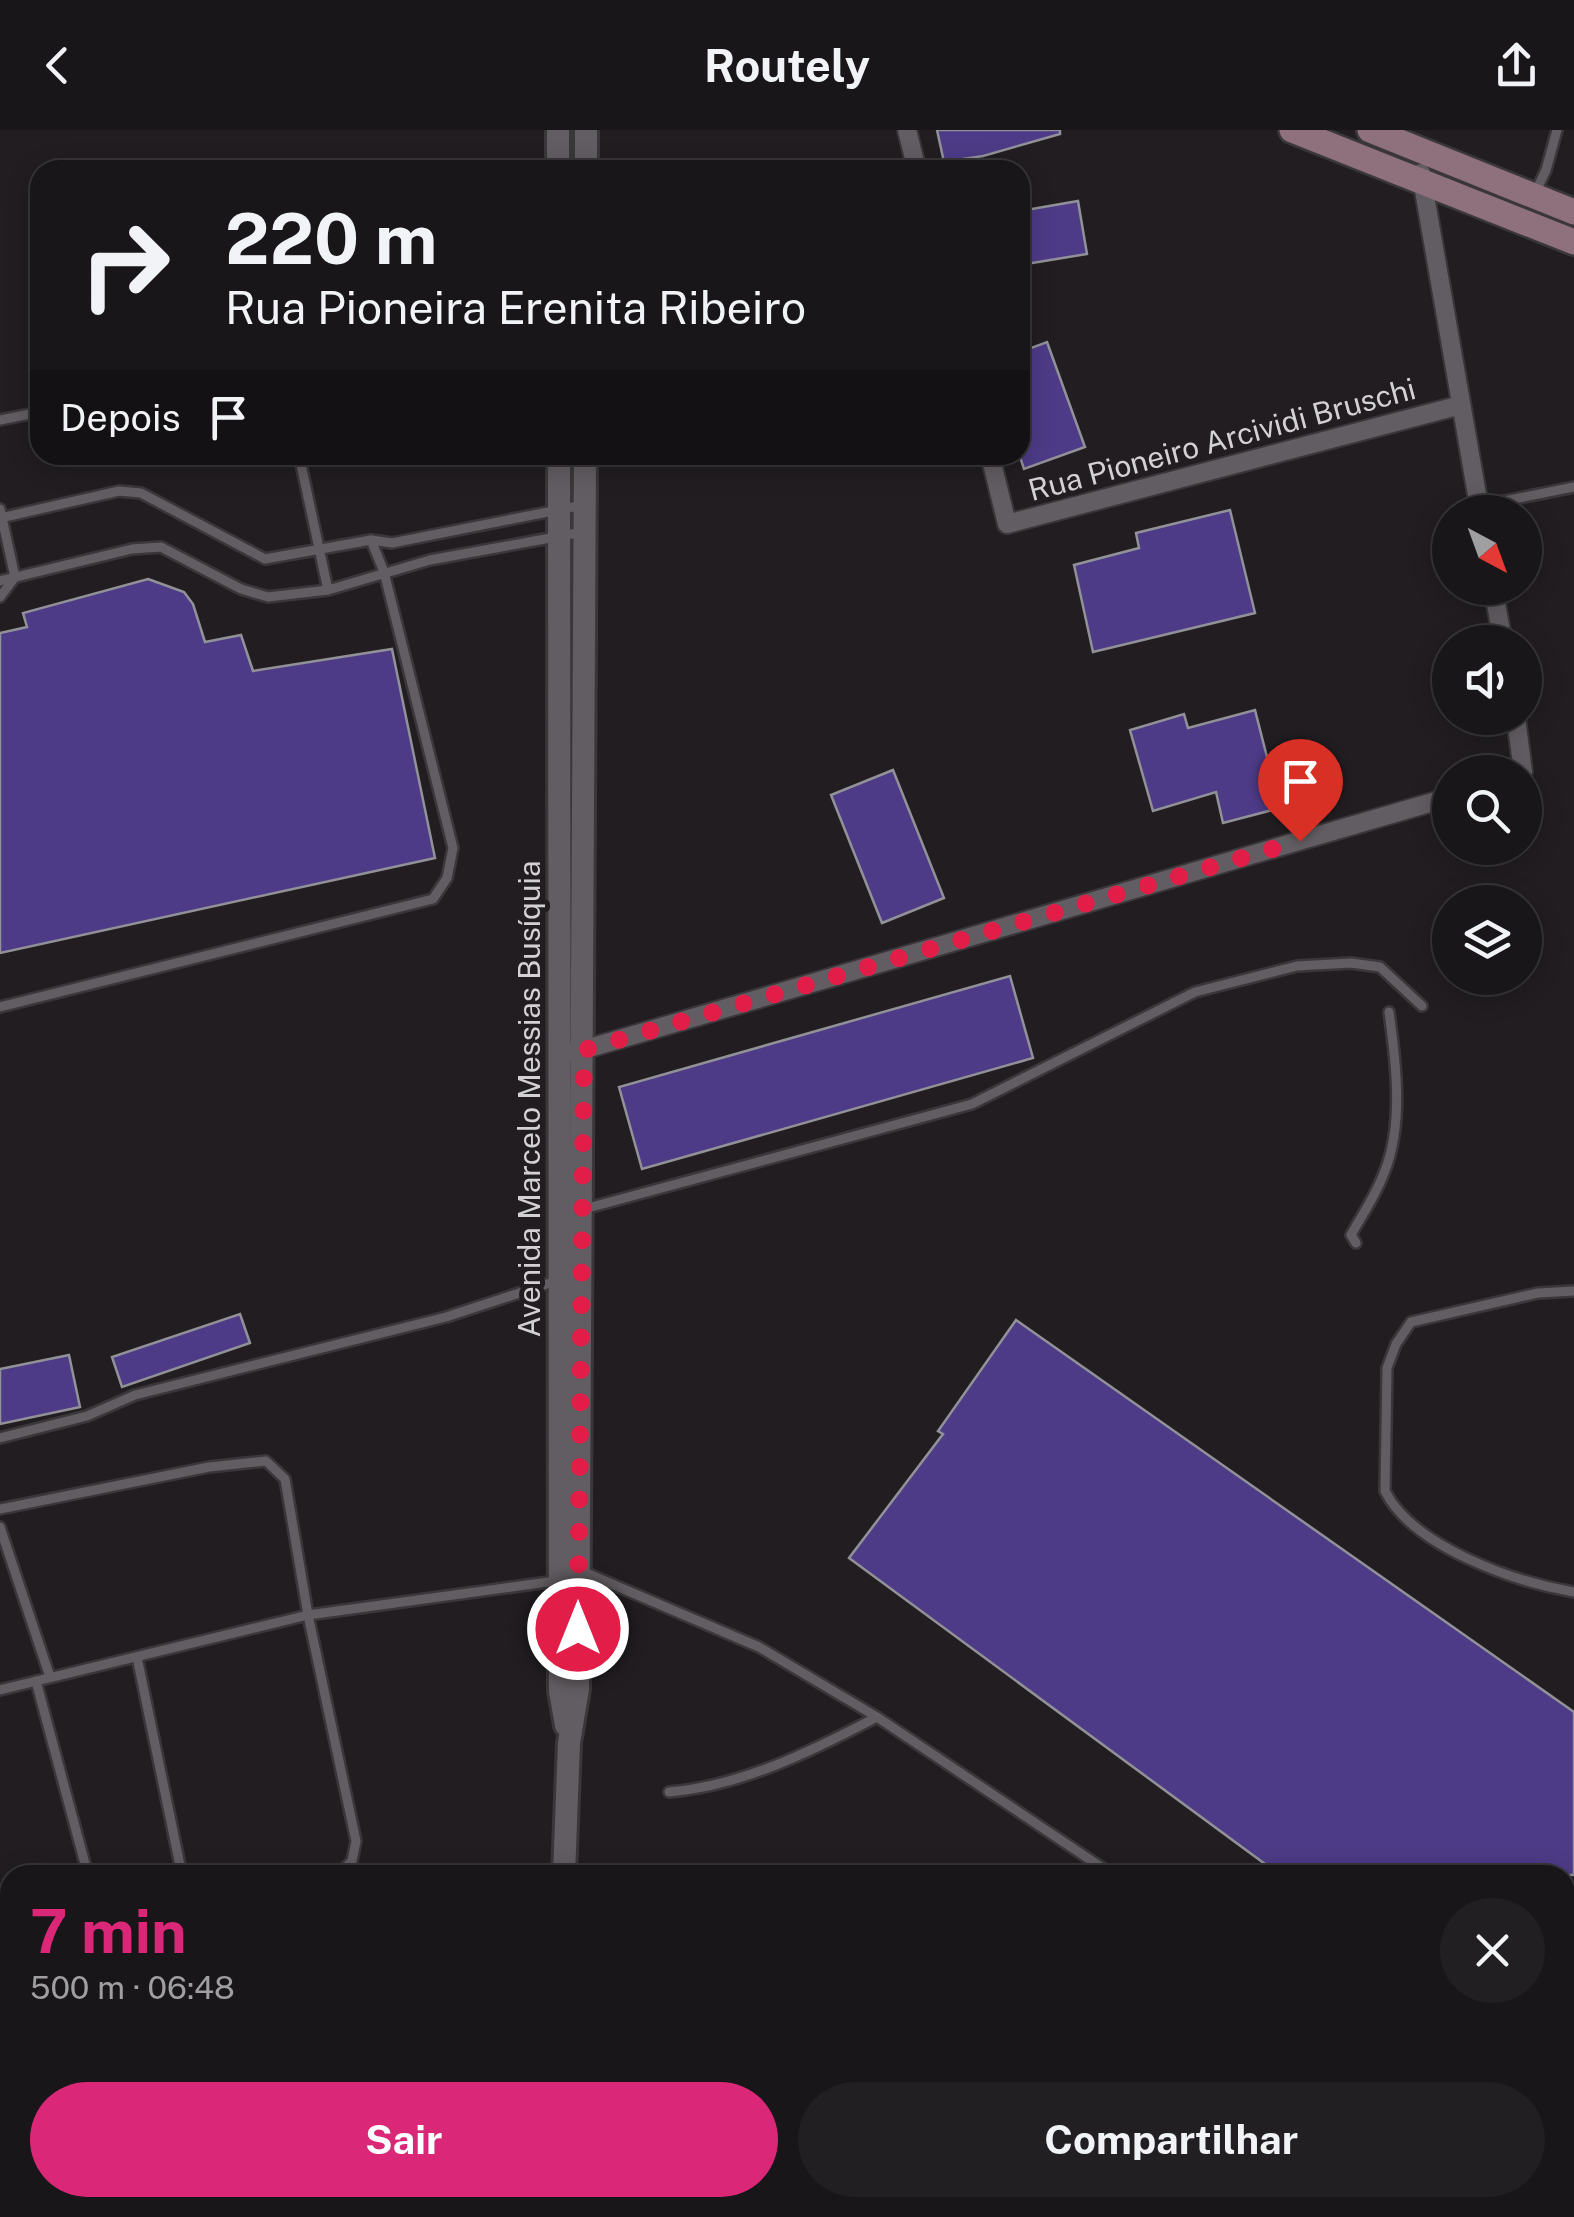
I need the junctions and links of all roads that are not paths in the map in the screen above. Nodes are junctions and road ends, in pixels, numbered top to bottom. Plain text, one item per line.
1 (558, 130) edge
2 (586, 130) edge
3 (907, 130) edge
4 (1292, 130) edge
5 (1370, 130) edge
6 (1557, 130) edge
7 (1417, 150) junction
8 (558, 160) edge
9 (586, 160) edge
10 (914, 160) edge
11 (1422, 181) junction
12 (1534, 196) junction
13 (1574, 212) edge
14 (1574, 242) edge
15 (1461, 405) junction
16 (30, 414) edge
17 (0, 420) edge
18 (301, 465) edge
19 (559, 465) edge
20 (586, 465) edge
21 (992, 465) edge
22 (1574, 487) edge
23 (1477, 495) edge
24 (1539, 495) edge
25 (585, 505) junction
26 (559, 510) junction
27 (1, 515) edge
28 (585, 532) junction
29 (559, 535) junction
30 (426, 536) junction
31 (371, 540) junction
32 (320, 550) junction
33 (430, 560) junction
34 (384, 572) junction
35 (15, 577) junction
36 (0, 581) edge
37 (328, 590) junction
38 (0, 597) edge
39 (1432, 803) edge
40 (1422, 1006) dead end
41 (0, 1007) edge
42 (1388, 1012) dead end
43 (584, 1050) junction
44 (561, 1056) junction
45 (583, 1210) junction
46 (1356, 1243) dead end
47 (571, 1277) junction
48 (1574, 1291) edge
49 (0, 1438) edge
50 (0, 1509) edge
51 (0, 1527) edge
52 (569, 1575) junction
53 (1574, 1592) edge
54 (308, 1616) junction
55 (137, 1657) junction
56 (50, 1677) junction
57 (36, 1681) junction
58 (0, 1690) edge
59 (877, 1717) junction
60 (669, 1792) dead end
61 (85, 1865) edge
62 (180, 1865) edge
63 (348, 1865) edge
64 (564, 1865) edge
65 (1098, 1865) edge

1 - 8 street
2 - 9 street
3 - 10 street
4 - 11 main road
5 - 7 main road
6 - 12 lane
7 - 11 street
7 - 12 main road
11 - 14 main road
11 - 15 street
12 - 13 main road
15 - 21 street, Rua Pioneiro Arcividi Bruschi
15 - 23 street
16 - 17 lane
18 - 32 lane
19 - 26 street, Avenida Marcelo Messias Busíquia
20 - 25 street, Avenida Marcelo Messias Busíquia
22 - 24 lane
25 - 26 lane
25 - 28 street, Avenida Marcelo Messias Busíquia
26 - 29 street, Avenida Marcelo Messias Busíquia
26 - 30 lane
27 - 32 lane
27 - 35 lane
28 - 29 lane
28 - 43 street, Avenida Marcelo Messias Busíquia
29 - 33 lane
29 - 44 street, Avenida Marcelo Messias Busíquia
30 - 31 lane
30 - 33 lane
31 - 32 lane
31 - 34 lane
32 - 37 lane
33 - 34 lane
34 - 37 lane
34 - 41 lane
35 - 36 lane
35 - 37 lane
35 - 38 lane
39 - 43 street
40 - 45 lane
42 - 46 lane
43 - 44 street
43 - 45 street, Avenida Marcelo Messias Busíquia
44 - 47 street, Avenida Marcelo Messias Busíquia
45 - 47 street, Avenida Marcelo Messias Busíquia
47 - 49 lane
47 - 52 street, Avenida Marcelo Messias Busíquia
48 - 53 lane
50 - 54 lane
51 - 56 lane
52 - 54 lane
52 - 59 lane
52 - 64 street, Avenida Marcelo Messias Busíquia
54 - 55 lane
54 - 63 lane
55 - 56 lane
55 - 62 lane
56 - 57 lane
57 - 58 lane
57 - 61 lane
59 - 60 lane
59 - 65 lane

